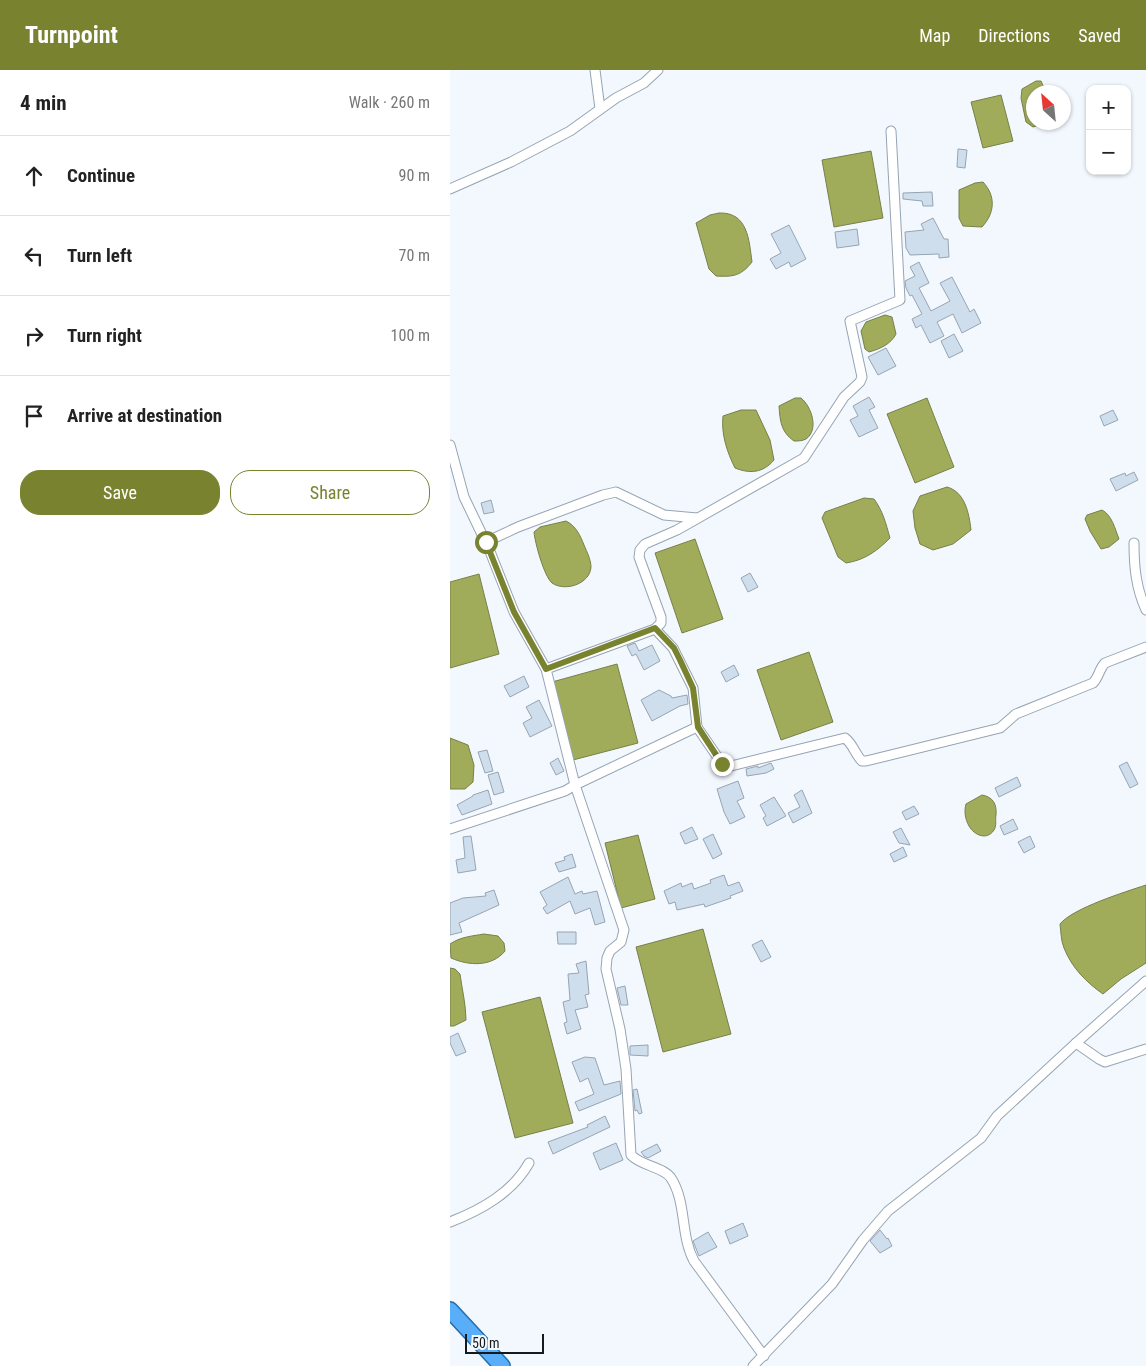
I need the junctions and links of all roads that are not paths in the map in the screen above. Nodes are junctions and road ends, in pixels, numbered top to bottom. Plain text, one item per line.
1 (595, 70) edge
2 (658, 70) edge
3 (600, 109) junction
4 (891, 131) dead end
5 (450, 189) edge
6 (450, 445) edge
7 (697, 518) junction
8 (486, 542) junction
9 (1134, 543) dead end
10 (1146, 610) edge
11 (655, 628) junction
12 (1146, 647) edge
13 (546, 669) junction
14 (698, 727) junction
15 (575, 785) junction
16 (450, 829) edge
17 (1146, 981) edge
18 (1076, 1042) junction
19 (1146, 1049) edge
20 (529, 1163) dead end
21 (450, 1222) edge
22 (450, 1310) edge
23 (764, 1356) junction
24 (502, 1366) edge
25 (754, 1366) edge

1 - 3 street
2 - 3 street
3 - 5 street
4 - 7 street
6 - 8 street
7 - 8 street
7 - 11 street
8 - 13 street
9 - 10 street
11 - 13 street
11 - 14 street
12 - 14 street
13 - 15 street
14 - 15 street
15 - 16 street
15 - 23 street
17 - 18 street
18 - 19 street
18 - 23 street
20 - 21 street
22 - 24 highway
23 - 25 street

